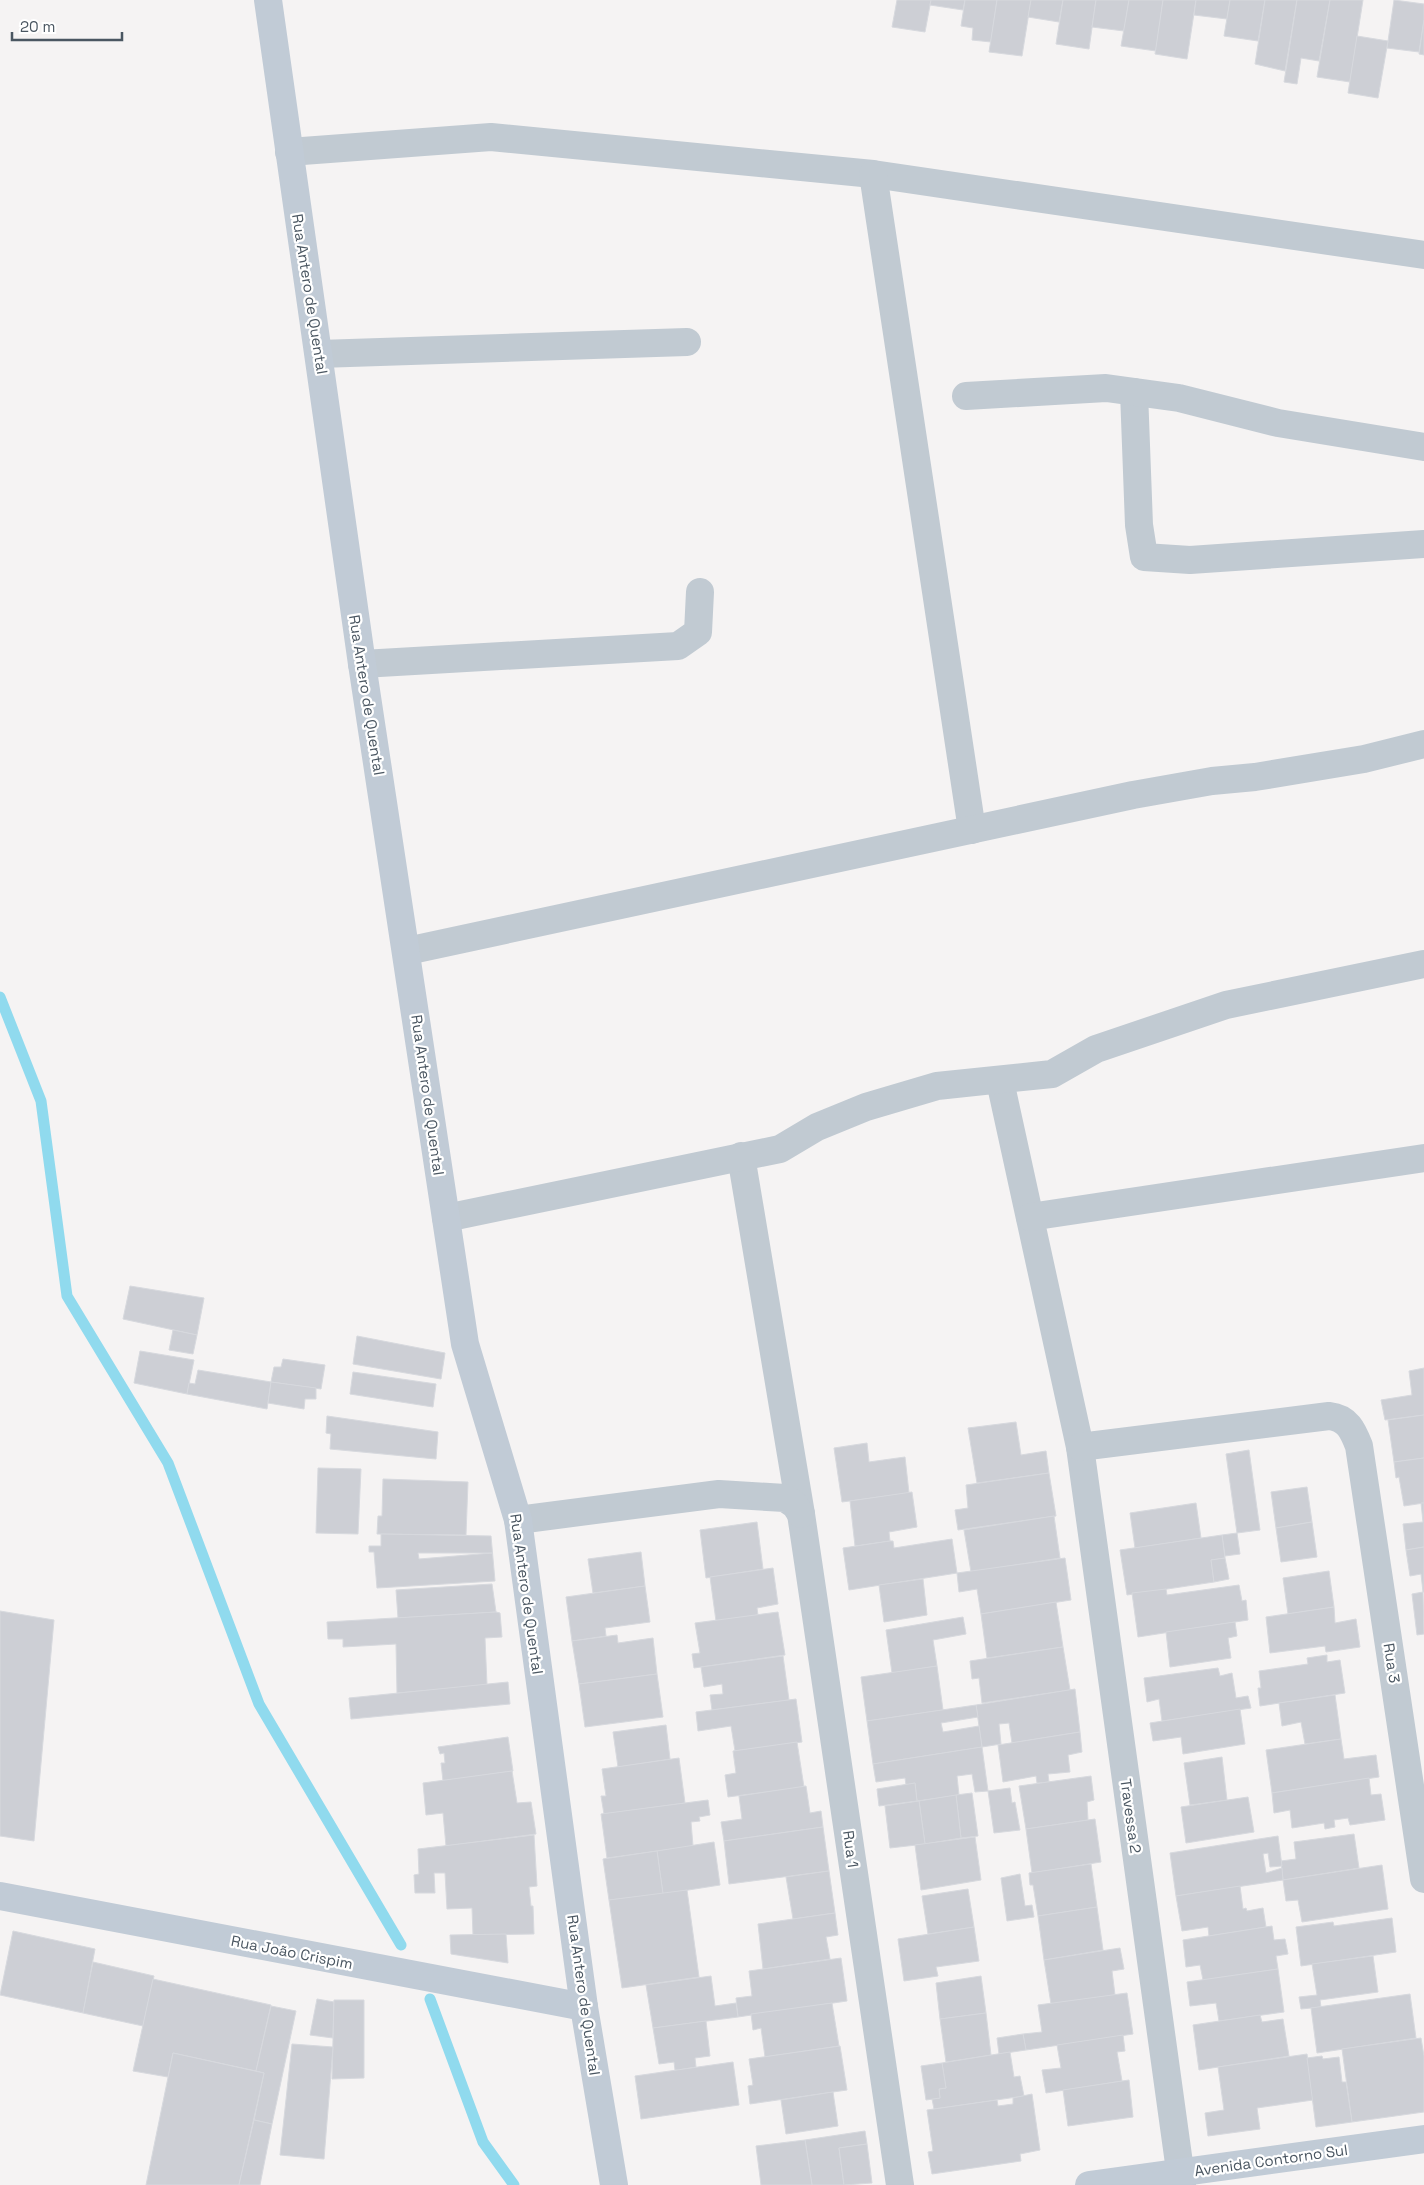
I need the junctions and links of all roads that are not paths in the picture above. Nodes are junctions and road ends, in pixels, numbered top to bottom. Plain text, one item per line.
1 (268, 0) edge
2 (289, 152) junction
3 (874, 174) junction
4 (1424, 255) edge
5 (687, 342) dead end
6 (319, 354) junction
7 (1134, 392) junction
8 (966, 396) dead end
9 (1424, 446) edge
10 (1424, 544) edge
11 (700, 592) dead end
12 (362, 664) junction
13 (1424, 744) edge
14 (972, 830) junction
15 (407, 951) junction
16 (1424, 964) edge
17 (1000, 1081) junction
18 (741, 1156) junction
19 (1424, 1158) edge
20 (1030, 1217) junction
21 (446, 1218) junction
22 (1080, 1447) junction
23 (801, 1514) junction
24 (518, 1520) junction
25 (1424, 1879) edge
26 (0, 1896) edge
27 (584, 2007) junction
28 (1424, 2139) edge
29 (1181, 2178) edge
30 (614, 2185) edge
31 (900, 2185) edge
32 (1089, 2185) edge

1 - 2 street, Rua Antero de Quental
2 - 3 street
2 - 6 street, Rua Antero de Quental
3 - 4 street
3 - 14 street
5 - 6 street
6 - 12 street, Rua Antero de Quental
7 - 8 street
7 - 9 street
7 - 10 street
11 - 12 street
12 - 15 street, Rua Antero de Quental
13 - 14 street
14 - 15 street
15 - 21 street, Rua Antero de Quental
16 - 17 street
17 - 18 street
17 - 20 street, Travessa 2
18 - 21 street
18 - 23 street, Rua 1
19 - 20 street
20 - 22 street, Travessa 2
21 - 24 street, Rua Antero de Quental
22 - 25 street, Rua 3
22 - 29 street, Travessa 2
23 - 24 street
23 - 31 street, Rua 1
24 - 27 street, Rua Antero de Quental
26 - 27 street, Rua João Crispim
27 - 30 street, Rua Antero de Quental
28 - 29 street, Avenida Contorno Sul
29 - 32 street, Avenida Contorno Sul

